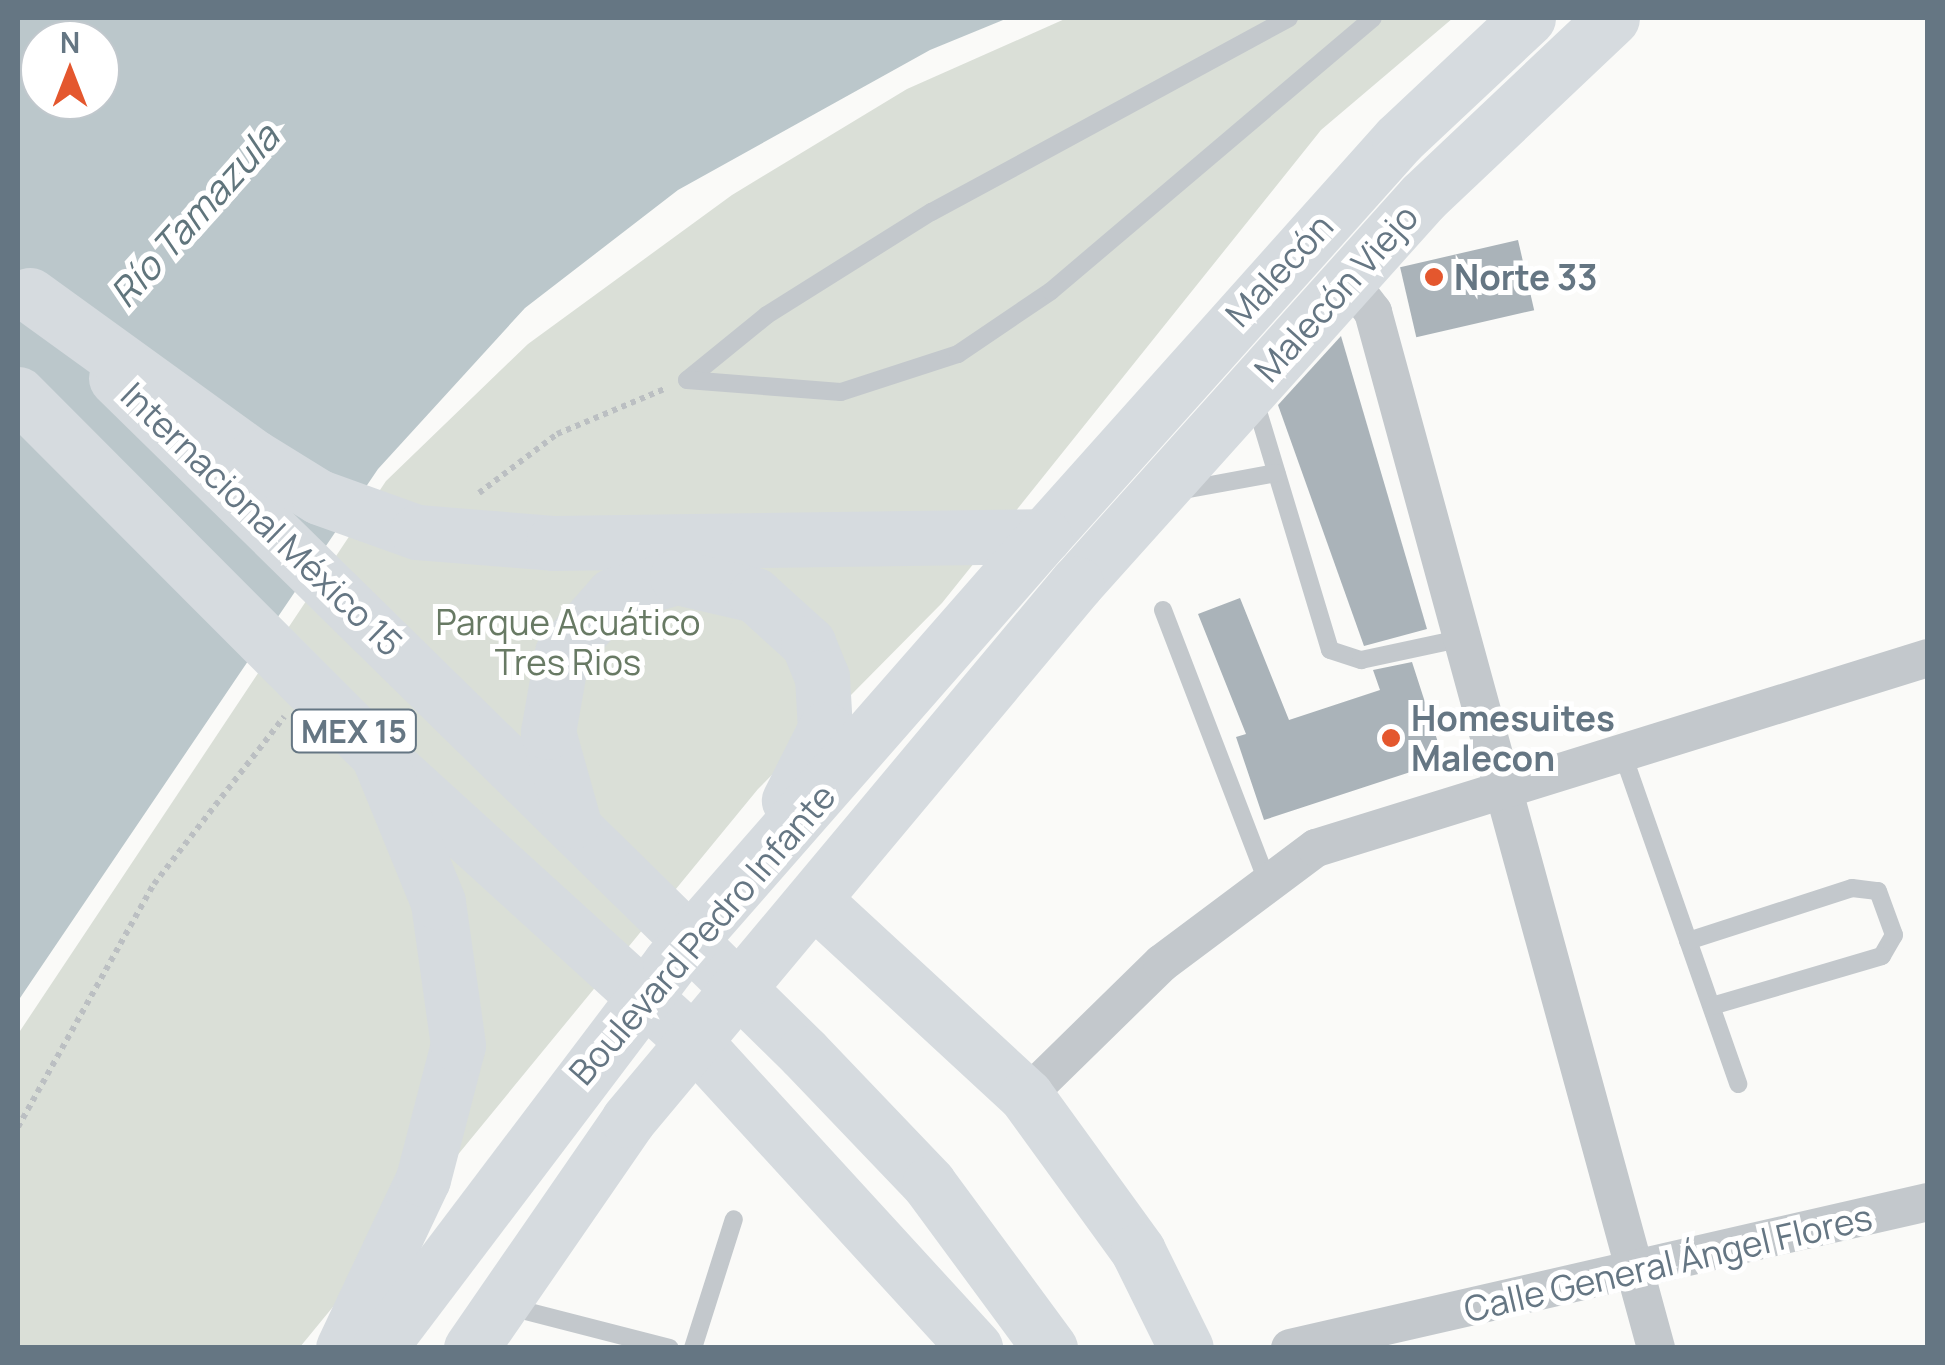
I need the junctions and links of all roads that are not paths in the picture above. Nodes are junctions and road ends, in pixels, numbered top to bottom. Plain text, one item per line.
1 (1289, 18) edge
2 (1373, 18) edge
3 (1528, 18) edge
4 (1612, 18) edge
5 (1347, 278) junction
6 (24, 288) edge
7 (1248, 389) junction
8 (18, 394) edge
9 (1276, 473) junction
10 (1148, 502) junction
11 (1029, 535) junction
12 (1076, 584) joint
13 (1163, 610) dead end
14 (1464, 638) junction
15 (1928, 658) edge
16 (1621, 748) junction
17 (378, 755) junction
18 (1504, 784) junction
19 (573, 821) junction
20 (1266, 878) junction
21 (816, 902) junction
22 (1688, 940) junction
23 (670, 964) junction
24 (1712, 1006) junction
25 (631, 1023) junction
26 (1738, 1084) dead end
27 (1026, 1096) junction
28 (1928, 1202) edge
29 (734, 1219) dead end
30 (1640, 1273) junction
31 (486, 1326) edge
32 (343, 1348) edge
33 (379, 1348) edge
34 (418, 1348) edge
35 (670, 1348) edge
36 (693, 1348) edge
37 (975, 1348) edge
38 (1050, 1348) edge
39 (1186, 1348) edge
40 (1290, 1348) edge
41 (1656, 1348) edge

1 - 2 lane
3 - 11 main road, Malecón
4 - 5 main road, Malecón Viejo
5 - 7 main road, Malecón Viejo
5 - 14 street
6 - 11 main road
6 - 19 main road, Internacional México 15 / MEX 15
7 - 9 lane
7 - 10 main road, Malecón Viejo
8 - 17 main road, MEX 15
9 - 10 lane
9 - 14 lane
10 - 12 main road, Malecón Viejo
11 - 23 main road, Boulevard Pedro Infante
12 - 21 main road, Boulevard Pedro Infante
13 - 20 lane
14 - 18 street
15 - 16 street
16 - 18 street
16 - 22 lane
17 - 32 main road
17 - 37 main road, MEX 15
18 - 20 street
18 - 30 street
19 - 23 main road
19 - 38 main road, Internacional México 15 / MEX 15
20 - 27 street
21 - 27 main road
21 - 31 main road, Boulevard Pedro Infante
22 - 24 lane
22 - 24 lane
23 - 25 main road, Boulevard Pedro Infante
24 - 26 lane
25 - 33 main road, Boulevard Pedro Infante
25 - 34 main road
27 - 39 main road
28 - 30 street, Calle General Ángel Flores
29 - 36 lane
30 - 40 street, Calle General Ángel Flores
30 - 41 street
31 - 35 lane

